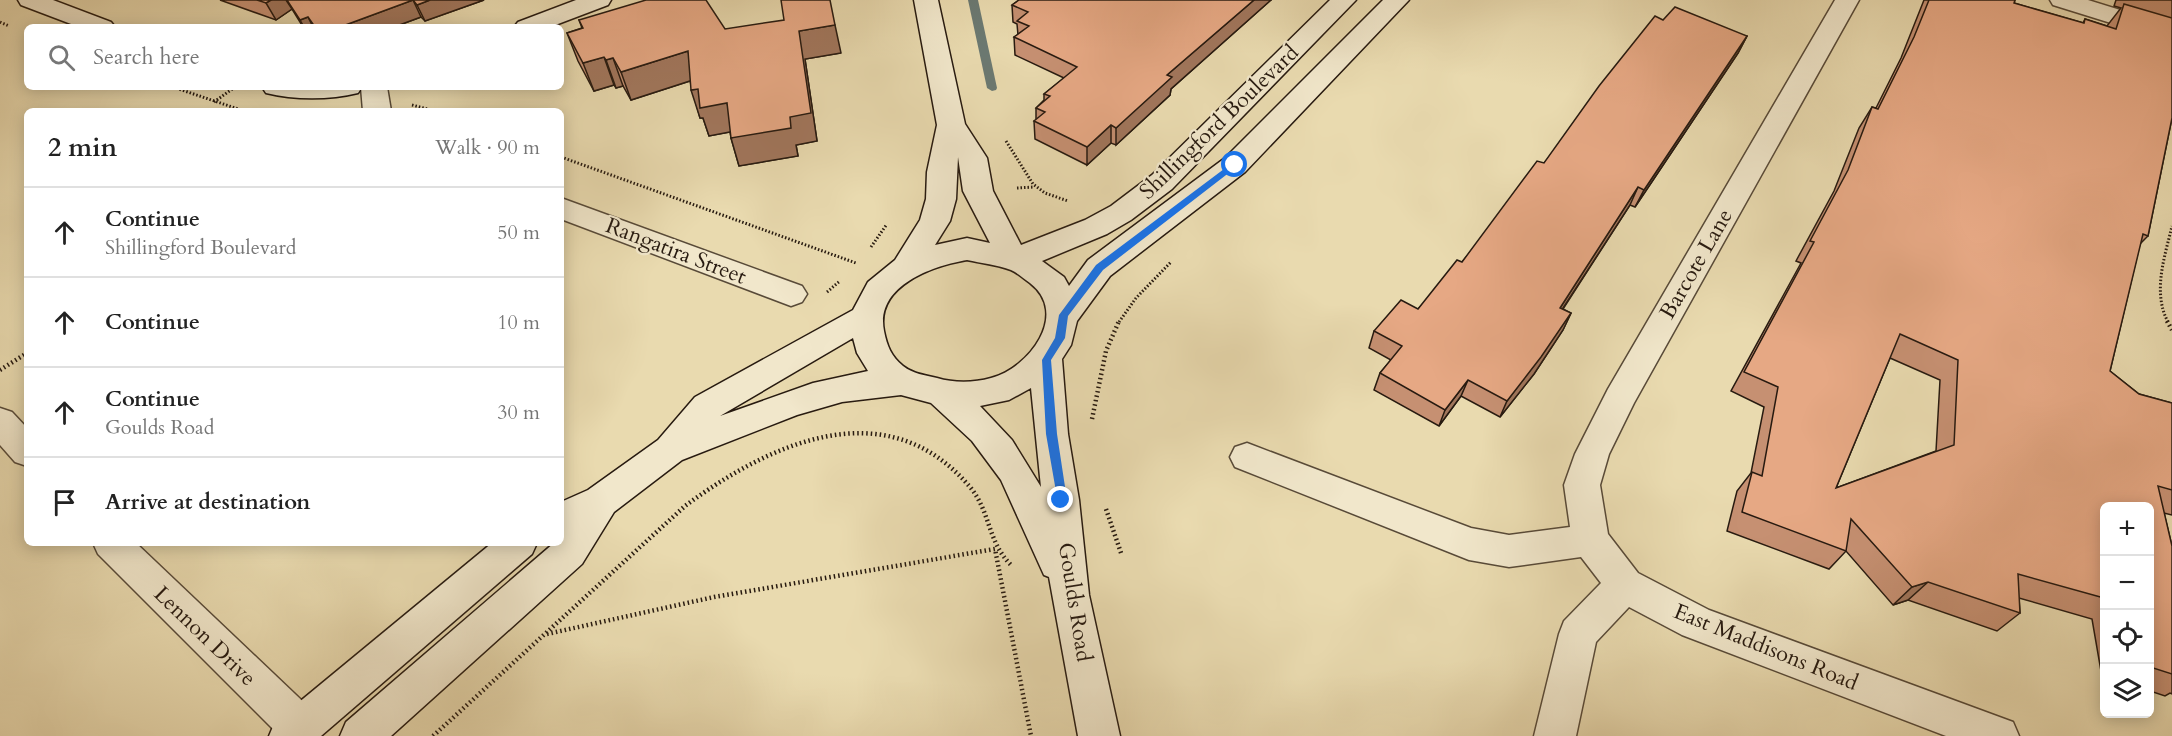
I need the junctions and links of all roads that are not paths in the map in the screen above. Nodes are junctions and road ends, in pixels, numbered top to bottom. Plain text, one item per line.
1 (30, 0) edge
2 (599, 0) edge
3 (926, 0) edge
4 (1344, 0) edge
5 (1397, 0) edge
6 (1847, 0) edge
7 (2062, 0) edge
8 (94, 24) edge
9 (535, 24) edge
10 (2172, 34) edge
11 (374, 90) edge
12 (376, 108) edge
13 (951, 125) junction
14 (564, 209) edge
15 (1014, 257) junction
16 (908, 265) junction
17 (805, 296) road end
18 (1064, 315) junction
19 (869, 317) junction
20 (1047, 360) junction
21 (902, 382) junction
22 (943, 394) junction
23 (0, 422) edge
24 (24, 449) edge
25 (670, 450) junction
26 (1246, 457) dead end
27 (601, 501) junction
28 (564, 517) edge
29 (1590, 540) junction
30 (515, 546) edge
31 (126, 548) edge
32 (1625, 585) junction
33 (1070, 595) junction
34 (295, 732) edge
35 (361, 736) edge
36 (1099, 736) edge
37 (1555, 736) edge
38 (1998, 736) edge

1 - 8 street
2 - 9 street
3 - 13 street
4 - 15 street, Shillingford Boulevard
5 - 18 street, Shillingford Boulevard
6 - 29 street, Barcote Lane
7 - 10 street
11 - 12 street
13 - 15 street
13 - 16 street
14 - 17 street, Rangatira Street
15 - 16 street
15 - 18 street
16 - 19 street
18 - 20 street
19 - 21 street
19 - 25 street
20 - 22 street
20 - 33 street, Goulds Road
21 - 22 street
21 - 25 street
22 - 33 street
23 - 24 street
25 - 27 street
26 - 29 street
27 - 28 street
27 - 35 street
29 - 32 street, East Maddisons Road
30 - 34 street
31 - 34 street, Lennon Drive
32 - 37 street
32 - 38 street, East Maddisons Road
33 - 36 street, Goulds Road

